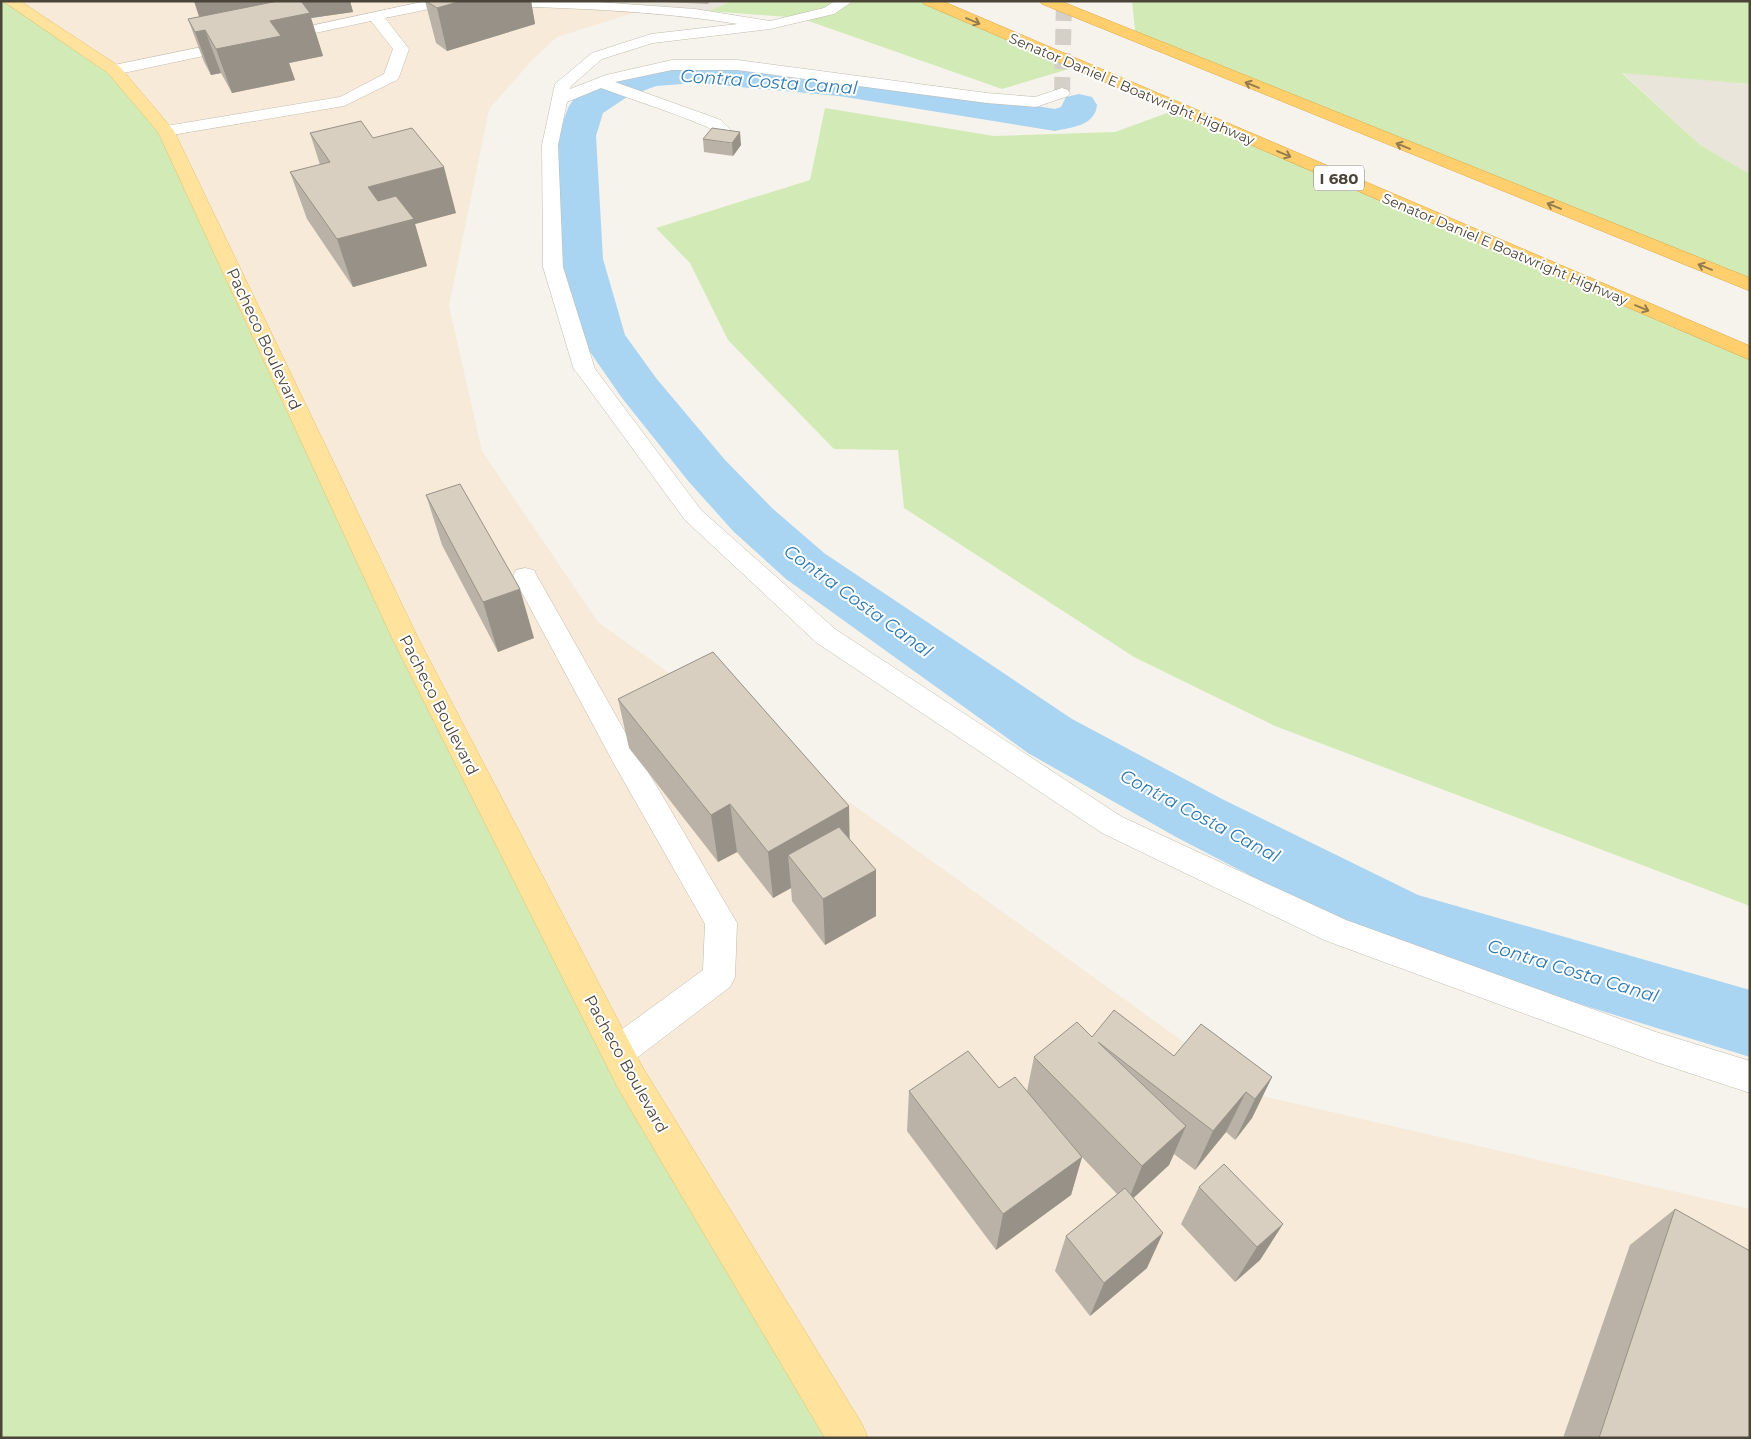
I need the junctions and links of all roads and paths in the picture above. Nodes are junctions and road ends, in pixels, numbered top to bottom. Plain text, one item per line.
1 (10, 1) edge
2 (449, 1) edge
3 (477, 1) edge
4 (846, 1) edge
5 (929, 1) edge
6 (1047, 1) edge
7 (375, 16) junction
8 (770, 25) junction
9 (268, 39) edge
10 (248, 43) edge
11 (114, 70) junction
12 (602, 83) junction
13 (1062, 94) dead end
14 (560, 99) junction
15 (166, 131) junction
16 (730, 137) edge
17 (1750, 285) edge
18 (1750, 354) edge
19 (526, 576) dead end
20 (618, 1052) junction
21 (1750, 1077) edge
22 (848, 1438) edge

1 - 11 main road, Pacheco Boulevard
2 - 7 lane
3 - 8 lane
4 - 8 lane
5 -> 18 highway, Senator Daniel E Boatwright Highway / I 680
17 -> 6 highway
7 - 9 lane
7 - 15 lane
8 - 14 lane
10 - 11 lane
11 - 15 main road, Pacheco Boulevard
12 - 13 lane
12 - 14 lane
12 - 16 lane
14 - 21 lane
15 - 20 main road, Pacheco Boulevard
19 - 20 lane
20 - 22 main road, Pacheco Boulevard

